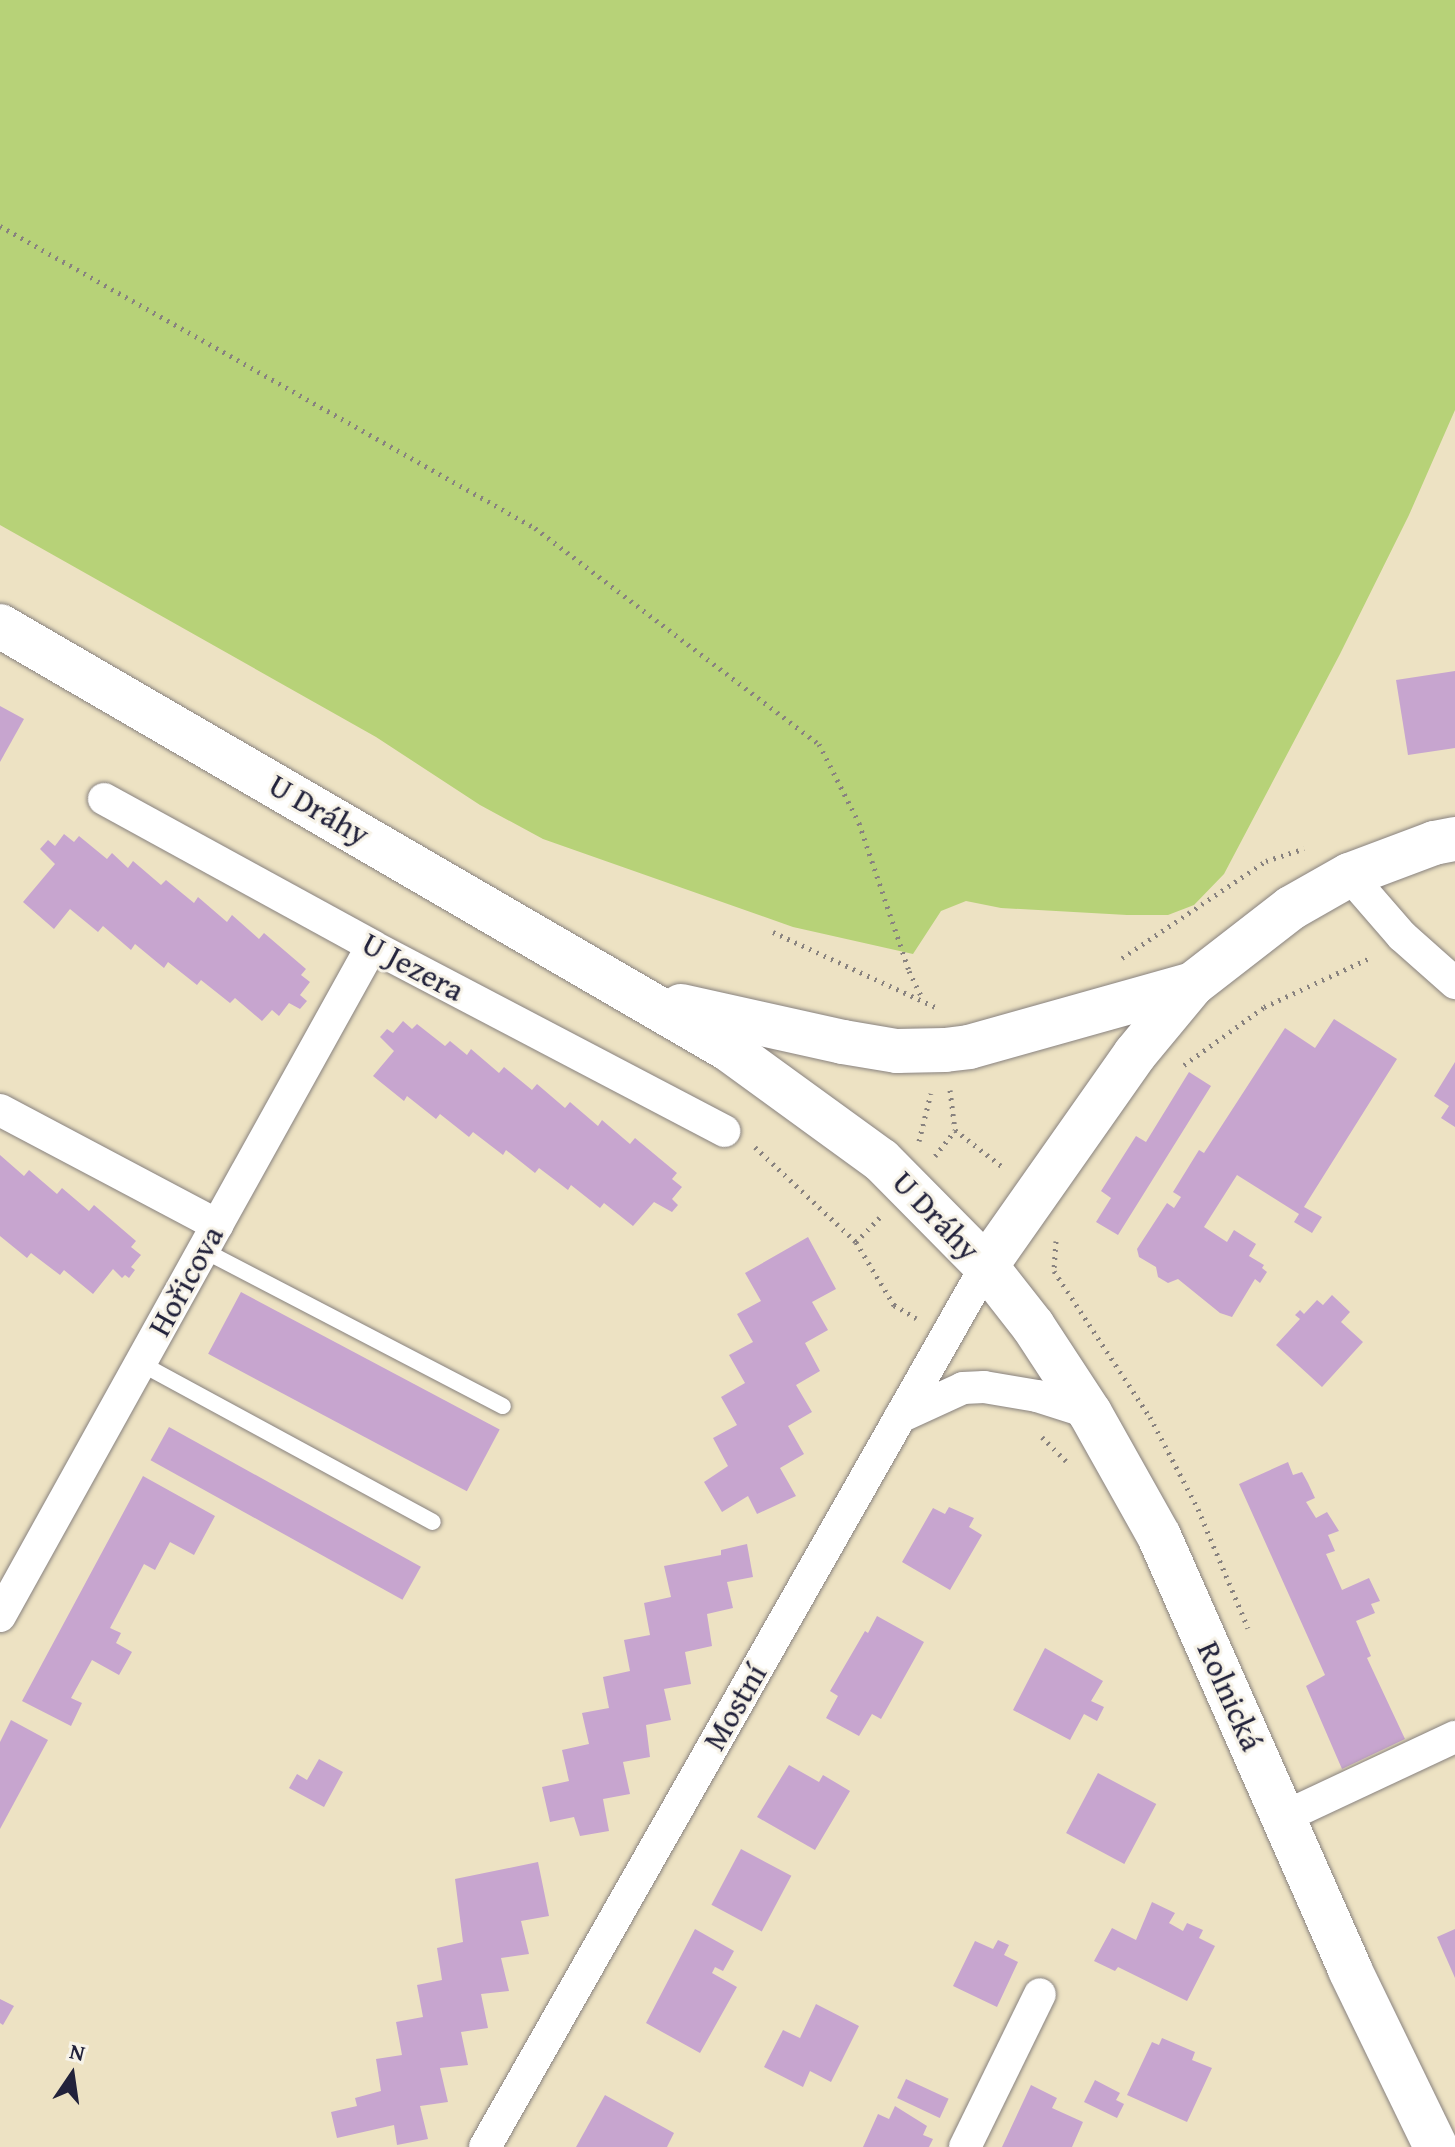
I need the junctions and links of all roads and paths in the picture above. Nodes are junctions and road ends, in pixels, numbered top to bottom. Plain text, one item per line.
1 (0, 226) edge
2 (0, 626) edge
3 (104, 799) dead end
4 (1455, 839) edge
5 (1308, 847) dead end
6 (1349, 875) junction
7 (773, 932) dead end
8 (1402, 936) junction
9 (372, 946) junction
10 (1116, 962) dead end
11 (1454, 981) edge
12 (1193, 984) junction
13 (638, 995) junction
14 (922, 998) junction
15 (943, 1034) junction
16 (1182, 1066) dead end
17 (0, 1110) edge
18 (724, 1131) joint
19 (910, 1187) junction
20 (1063, 1229) dead end
21 (210, 1237) junction
22 (986, 1266) junction
23 (946, 1335) junction
24 (140, 1363) junction
25 (503, 1406) dead end
26 (1090, 1413) junction
27 (900, 1417) junction
28 (1029, 1430) dead end
29 (1072, 1469) dead end
30 (433, 1522) dead end
31 (0, 1616) edge
32 (1249, 1634) dead end
33 (1455, 1737) edge
34 (1284, 1817) junction
35 (1040, 1994) dead end
36 (485, 2147) edge
37 (965, 2147) edge
38 (1436, 2147) edge

1 - 14 path
2 - 13 street, U Dráhy
3 - 9 street, U Jezera
4 - 6 street, U Dráhy
5 - 10 path
6 - 8 street
6 - 12 street, U Dráhy
7 - 14 path
8 - 11 street
8 - 16 path
9 - 18 street, U Jezera
9 - 21 street, Hořicova
12 - 15 street, U Dráhy
12 - 22 street, U Dráhy
13 - 15 street, U Dráhy
13 - 19 street, U Dráhy
14 - 15 path
15 - 19 path
17 - 21 street
18 - 23 path
19 - 22 street, U Dráhy
20 - 32 path
21 - 24 street, Hořicova
21 - 25 lane
22 - 23 street, Mostní
22 - 26 street, Rolnická
23 - 27 street, Mostní
24 - 30 lane
24 - 31 street, Hořicova
26 - 27 street
26 - 34 street, Rolnická
27 - 36 street, Mostní
28 - 29 path
33 - 34 street
34 - 38 street, Rolnická
35 - 37 street

